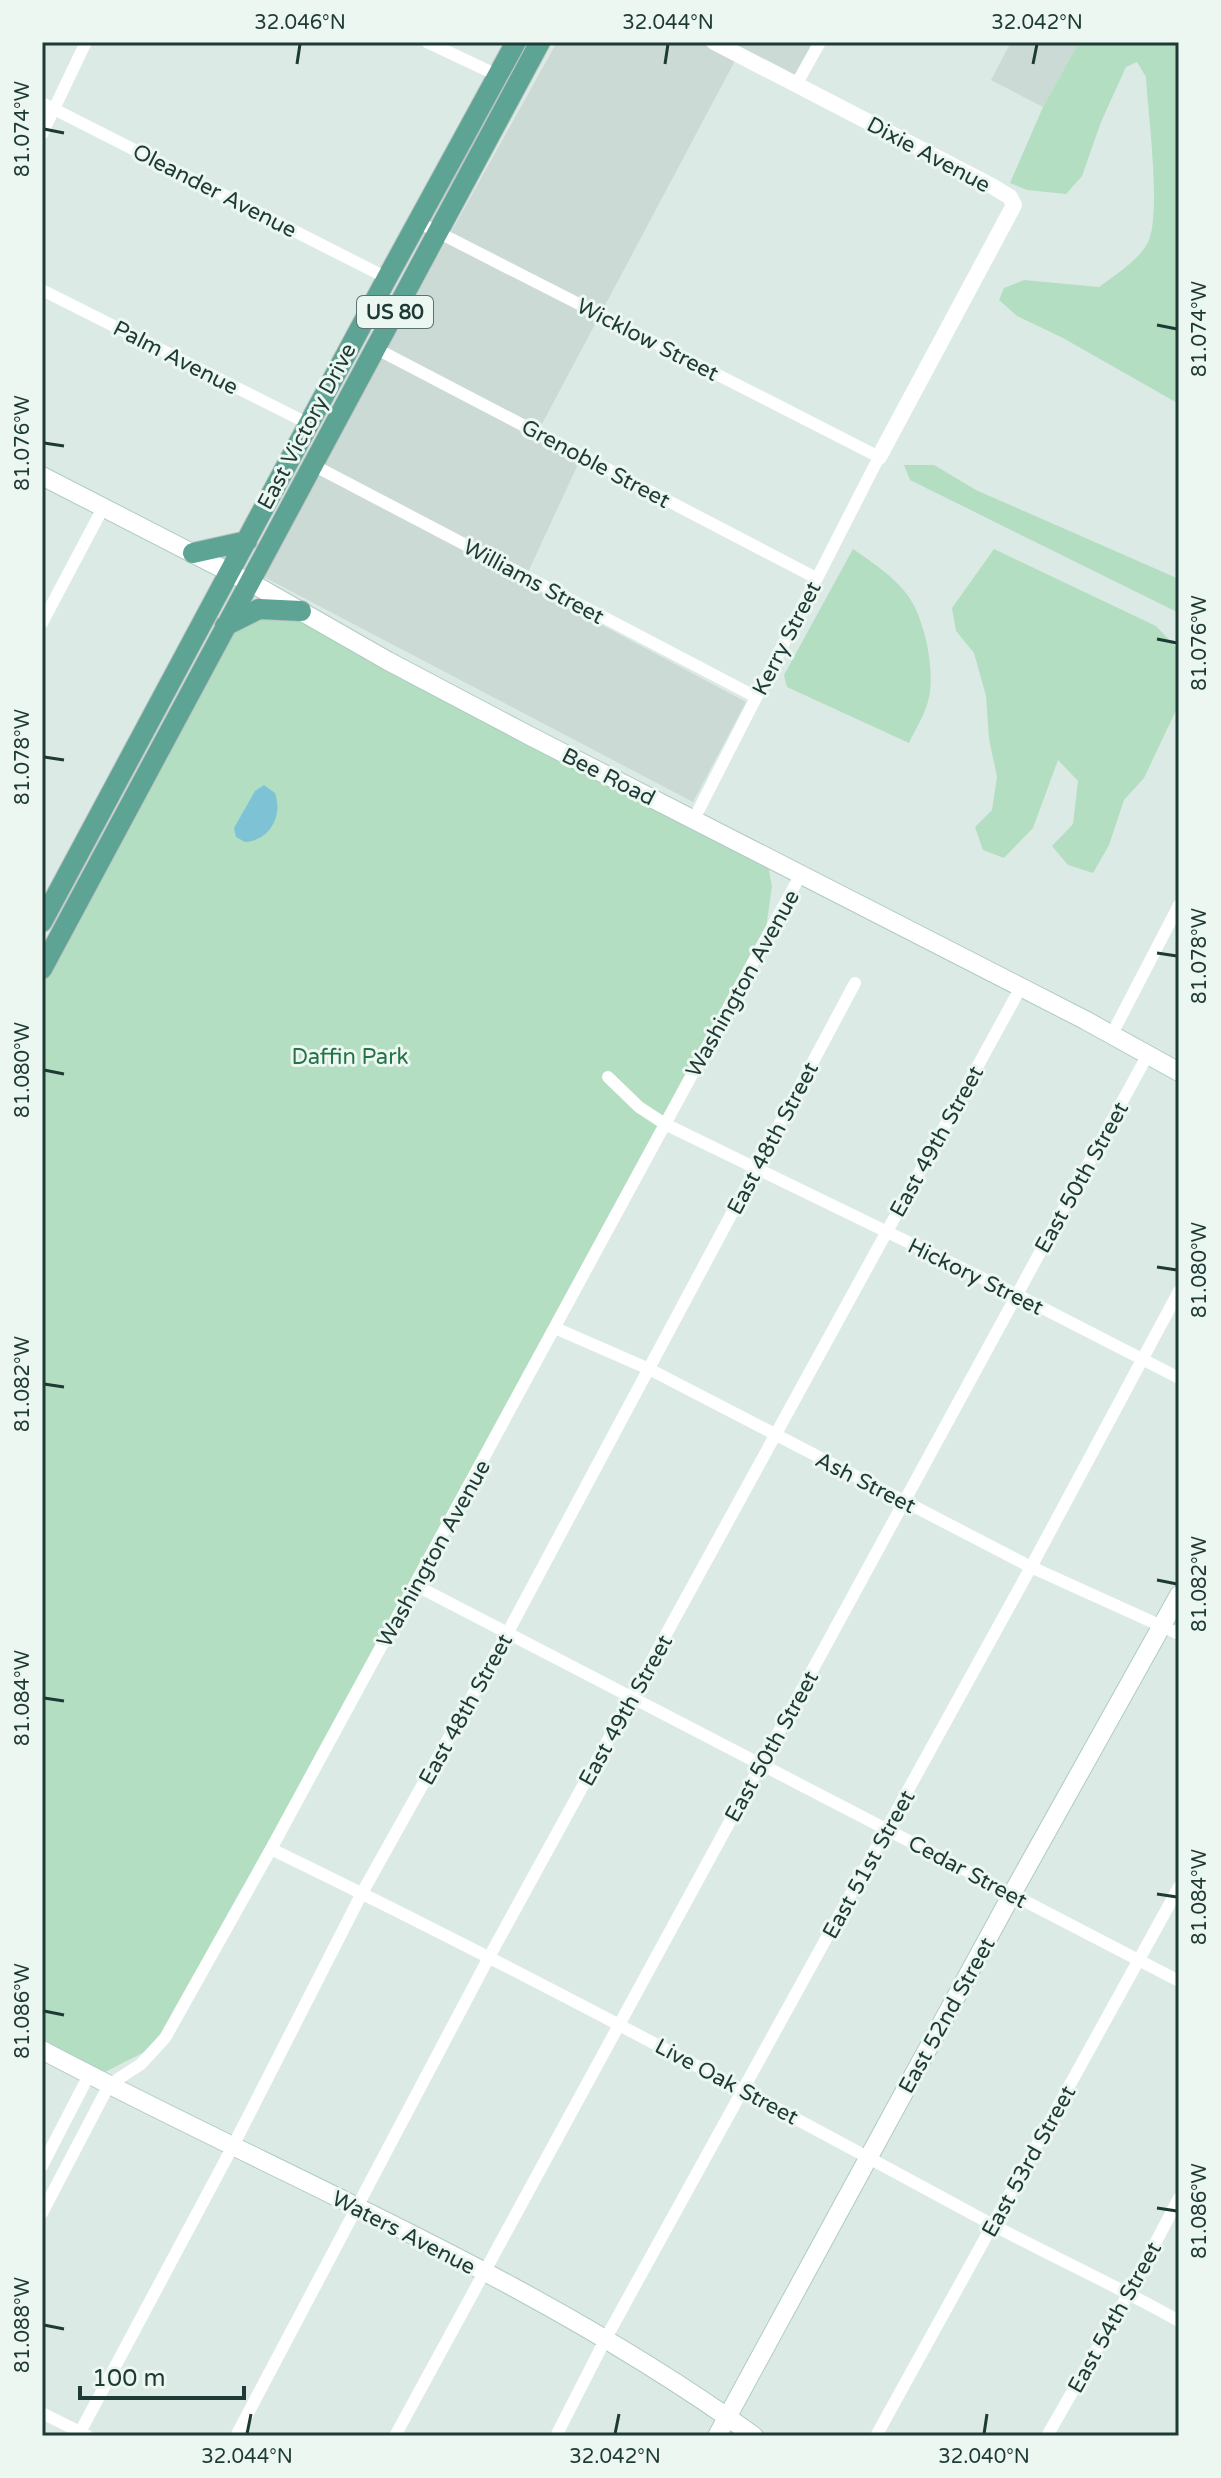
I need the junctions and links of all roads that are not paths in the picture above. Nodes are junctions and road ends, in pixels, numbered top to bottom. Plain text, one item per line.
1 (86, 42) edge
2 (427, 42) edge
3 (516, 42) edge
4 (540, 42) edge
5 (714, 42) edge
6 (820, 42) edge
7 (497, 75) junction
8 (797, 83) junction
9 (42, 103) edge
10 (55, 109) junction
11 (42, 134) edge
12 (418, 222) junction
13 (438, 232) junction
14 (387, 278) junction
15 (42, 290) edge
16 (375, 348) junction
17 (309, 424) junction
18 (879, 457) junction
19 (313, 465) junction
20 (42, 476) edge
21 (104, 506) junction
22 (247, 541) junction
23 (193, 553) junction
24 (230, 572) junction
25 (816, 578) junction
26 (249, 582) junction
27 (301, 611) junction
28 (42, 623) edge
29 (225, 626) junction
30 (756, 697) junction
31 (694, 819) junction
32 (95, 823) junction
33 (114, 834) junction
34 (801, 874) junction
35 (1179, 905) edge
36 (42, 922) edge
37 (42, 969) edge
38 (855, 983) dead end
39 (1021, 987) junction
40 (1112, 1034) junction
41 (1147, 1056) junction
42 (1179, 1072) edge
43 (608, 1077) dead end
44 (665, 1124) junction
45 (756, 1168) junction
46 (886, 1232) junction
47 (1179, 1291) edge
48 (1017, 1295) junction
49 (555, 1328) junction
50 (1143, 1360) junction
51 (649, 1369) junction
52 (1179, 1378) edge
53 (776, 1436) junction
54 (906, 1501) junction
55 (1031, 1567) junction
56 (415, 1585) junction
57 (1179, 1595) edge
58 (1171, 1630) edge
59 (508, 1632) junction
60 (633, 1696) junction
61 (761, 1763) junction
62 (887, 1829) junction
63 (271, 1849) junction
64 (1179, 1887) edge
65 (362, 1893) junction
66 (1012, 1894) junction
67 (488, 1959) junction
68 (1138, 1960) junction
69 (1179, 1981) edge
70 (619, 2024) junction
71 (42, 2050) edge
72 (89, 2075) junction
73 (109, 2085) junction
74 (745, 2090) junction
75 (233, 2146) junction
76 (869, 2155) junction
77 (42, 2166) edge
78 (1179, 2198) edge
79 (356, 2207) junction
80 (42, 2213) edge
81 (993, 2225) junction
82 (484, 2272) junction
83 (1129, 2293) junction
84 (1179, 2321) edge
85 (606, 2338) junction
86 (42, 2413) edge
87 (726, 2416) junction
88 (82, 2435) edge
89 (236, 2436) edge
90 (395, 2436) edge
91 (556, 2436) edge
92 (717, 2436) edge
93 (754, 2436) edge
94 (876, 2436) edge
95 (1047, 2436) edge

1 - 10 street
2 - 7 street
3 - 7 main road, East Victory Drive / US 80
4 - 13 main road, East Victory Drive / US 80
5 - 8 street, Dixie Avenue
6 - 8 street
7 - 12 main road, East Victory Drive / US 80
8 - 18 street, Dixie Avenue
9 - 10 street, Oleander Avenue
10 - 11 street
10 - 14 street, Oleander Avenue
12 - 13 street, Wicklow Street
12 - 14 main road, East Victory Drive / US 80
13 - 16 main road, East Victory Drive / US 80
13 - 18 street, Wicklow Street
14 - 17 main road, East Victory Drive / US 80
15 - 17 street, Palm Avenue
16 - 19 main road, East Victory Drive / US 80
16 - 25 street, Grenoble Street
17 - 22 main road, East Victory Drive / US 80
18 - 25 street, Kerry Street
19 - 26 main road, East Victory Drive / US 80
19 - 30 street, Williams Street
20 - 21 main road, Bee Road
21 - 23 main road, Bee Road
21 - 28 street
22 - 23 main road
22 - 24 main road, East Victory Drive / US 80
23 - 24 main road, Bee Road
24 - 26 main road, Bee Road
24 - 32 main road, East Victory Drive / US 80
25 - 30 street, Kerry Street
26 - 27 main road, Bee Road
26 - 29 main road, East Victory Drive / US 80
27 - 29 main road
27 - 31 main road, Bee Road
29 - 33 main road, East Victory Drive / US 80
30 - 31 street, Kerry Street
31 - 34 main road, Bee Road
32 - 33 street
32 - 36 main road, East Victory Drive / US 80
33 - 37 main road, East Victory Drive / US 80
34 - 39 main road, Bee Road
34 - 44 street, Washington Avenue
35 - 40 street
38 - 45 street, East 48th Street
39 - 40 main road, Bee Road
39 - 46 street, East 49th Street
40 - 41 main road, Bee Road
41 - 42 main road, Bee Road
41 - 48 street, East 50th Street
43 - 44 street, Hickory Street
44 - 45 street, Hickory Street
44 - 49 street, Washington Avenue
45 - 46 street, Hickory Street
45 - 51 street, East 48th Street
46 - 48 street, Hickory Street
46 - 53 street, East 49th Street
47 - 50 street, East 51st Street
48 - 50 street, Hickory Street
48 - 54 street, East 50th Street
49 - 51 street, Ash Street
49 - 56 street, Washington Avenue
50 - 52 street, Hickory Street
50 - 55 street, East 51st Street
51 - 53 street, Ash Street
51 - 59 street, East 48th Street
53 - 54 street, Ash Street
53 - 60 street, East 49th Street
54 - 55 street, Ash Street
54 - 61 street, East 50th Street
55 - 58 street, Ash Street
55 - 62 street, East 51st Street
56 - 59 street, Cedar Street
56 - 63 street, Washington Avenue
57 - 58 main road, East 52nd Street
58 - 66 main road, East 52nd Street
59 - 60 street, Cedar Street
59 - 65 street, East 48th Street
60 - 61 street, Cedar Street
60 - 67 street, East 49th Street
61 - 62 street, Cedar Street
61 - 70 street, East 50th Street
62 - 66 street, Cedar Street
62 - 74 street, East 51st Street
63 - 65 street, Live Oak Street
63 - 73 street, Washington Avenue
64 - 68 street, East 53rd Street
65 - 67 street, Live Oak Street
65 - 75 street, East 48th Street
66 - 68 street, Cedar Street
66 - 76 main road, East 52nd Street
67 - 70 street, Live Oak Street
67 - 79 street, East 49th Street
68 - 69 street, Cedar Street
68 - 81 street, East 53rd Street
70 - 74 street, Live Oak Street
70 - 82 street, East 50th Street
71 - 72 main road, Waters Avenue
72 - 73 main road, Waters Avenue
72 - 77 street
73 - 75 main road, Waters Avenue
73 - 80 street, Washington Avenue
74 - 76 street, Live Oak Street
74 - 85 street, East 51st Street
75 - 79 main road, Waters Avenue
75 - 88 street, East 48th Street
76 - 81 street, Live Oak Street
76 - 87 main road, East 52nd Street
78 - 83 street, East 54th Street
79 - 82 main road, Waters Avenue
79 - 89 street, East 49th Street
81 - 83 street, Live Oak Street
81 - 94 street, East 53rd Street
82 - 85 main road, Waters Avenue
82 - 90 street, East 50th Street
83 - 84 street, Live Oak Street
83 - 95 street, East 54th Street
85 - 87 main road, Waters Avenue
85 - 91 street, East 51st Street
86 - 88 street
87 - 92 main road, East 52nd Street
87 - 93 main road, Waters Avenue

